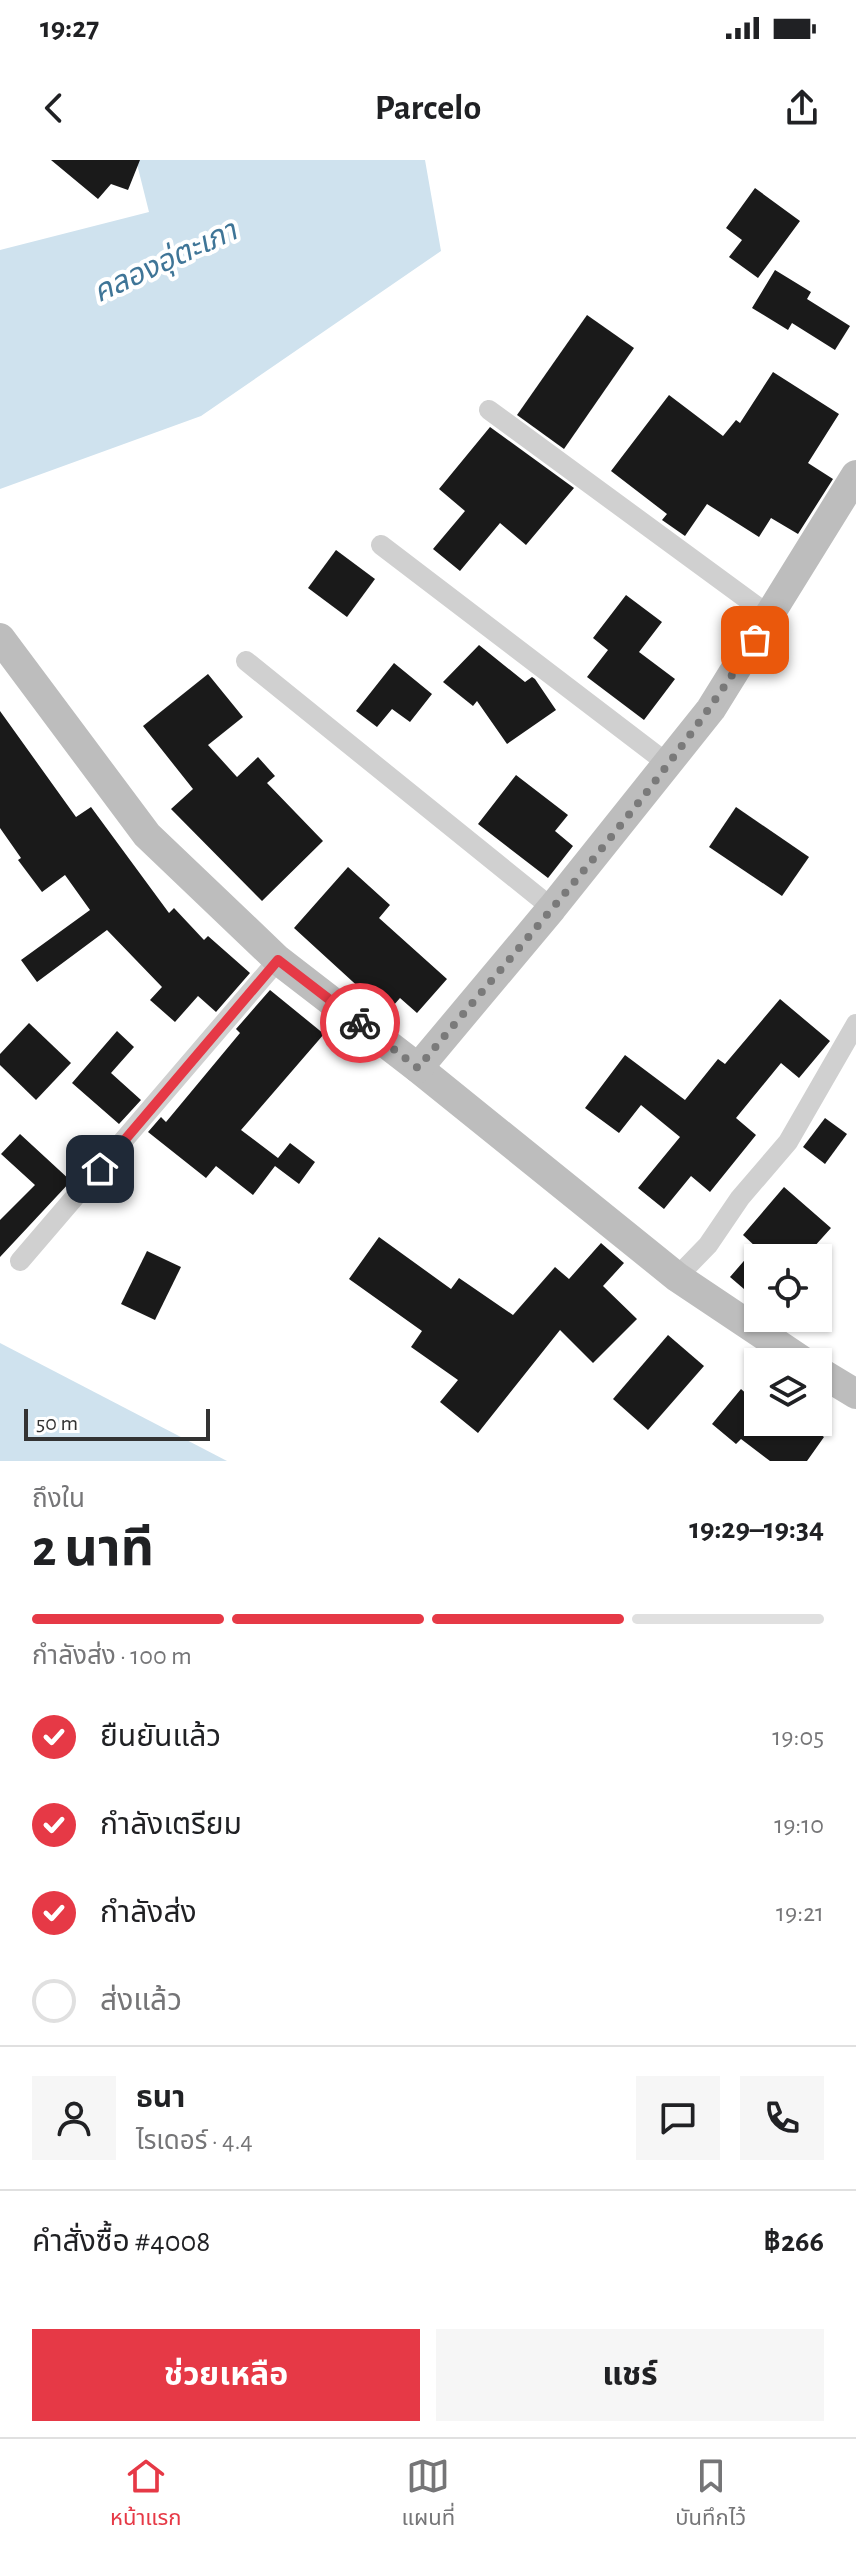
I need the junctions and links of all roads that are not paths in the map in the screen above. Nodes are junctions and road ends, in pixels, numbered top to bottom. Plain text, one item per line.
1 (489, 410) dead end
2 (856, 475) edge
3 (381, 545) dead end
4 (770, 616) junction
5 (0, 638) edge
6 (246, 661) dead end
7 (668, 764) junction
8 (552, 908) junction
9 (278, 960) junction
10 (856, 1024) edge
11 (418, 1068) junction
12 (20, 1261) dead end
13 (677, 1277) junction
14 (783, 1348) edge
15 (832, 1379) edge
16 (856, 1394) edge

1 - 4 street
2 - 4 street
3 - 7 street
4 - 7 street
5 - 9 street
6 - 8 street
7 - 8 street
8 - 11 street
9 - 11 street
9 - 12 street
10 - 13 street
11 - 13 street
13 - 14 street
15 - 16 street

